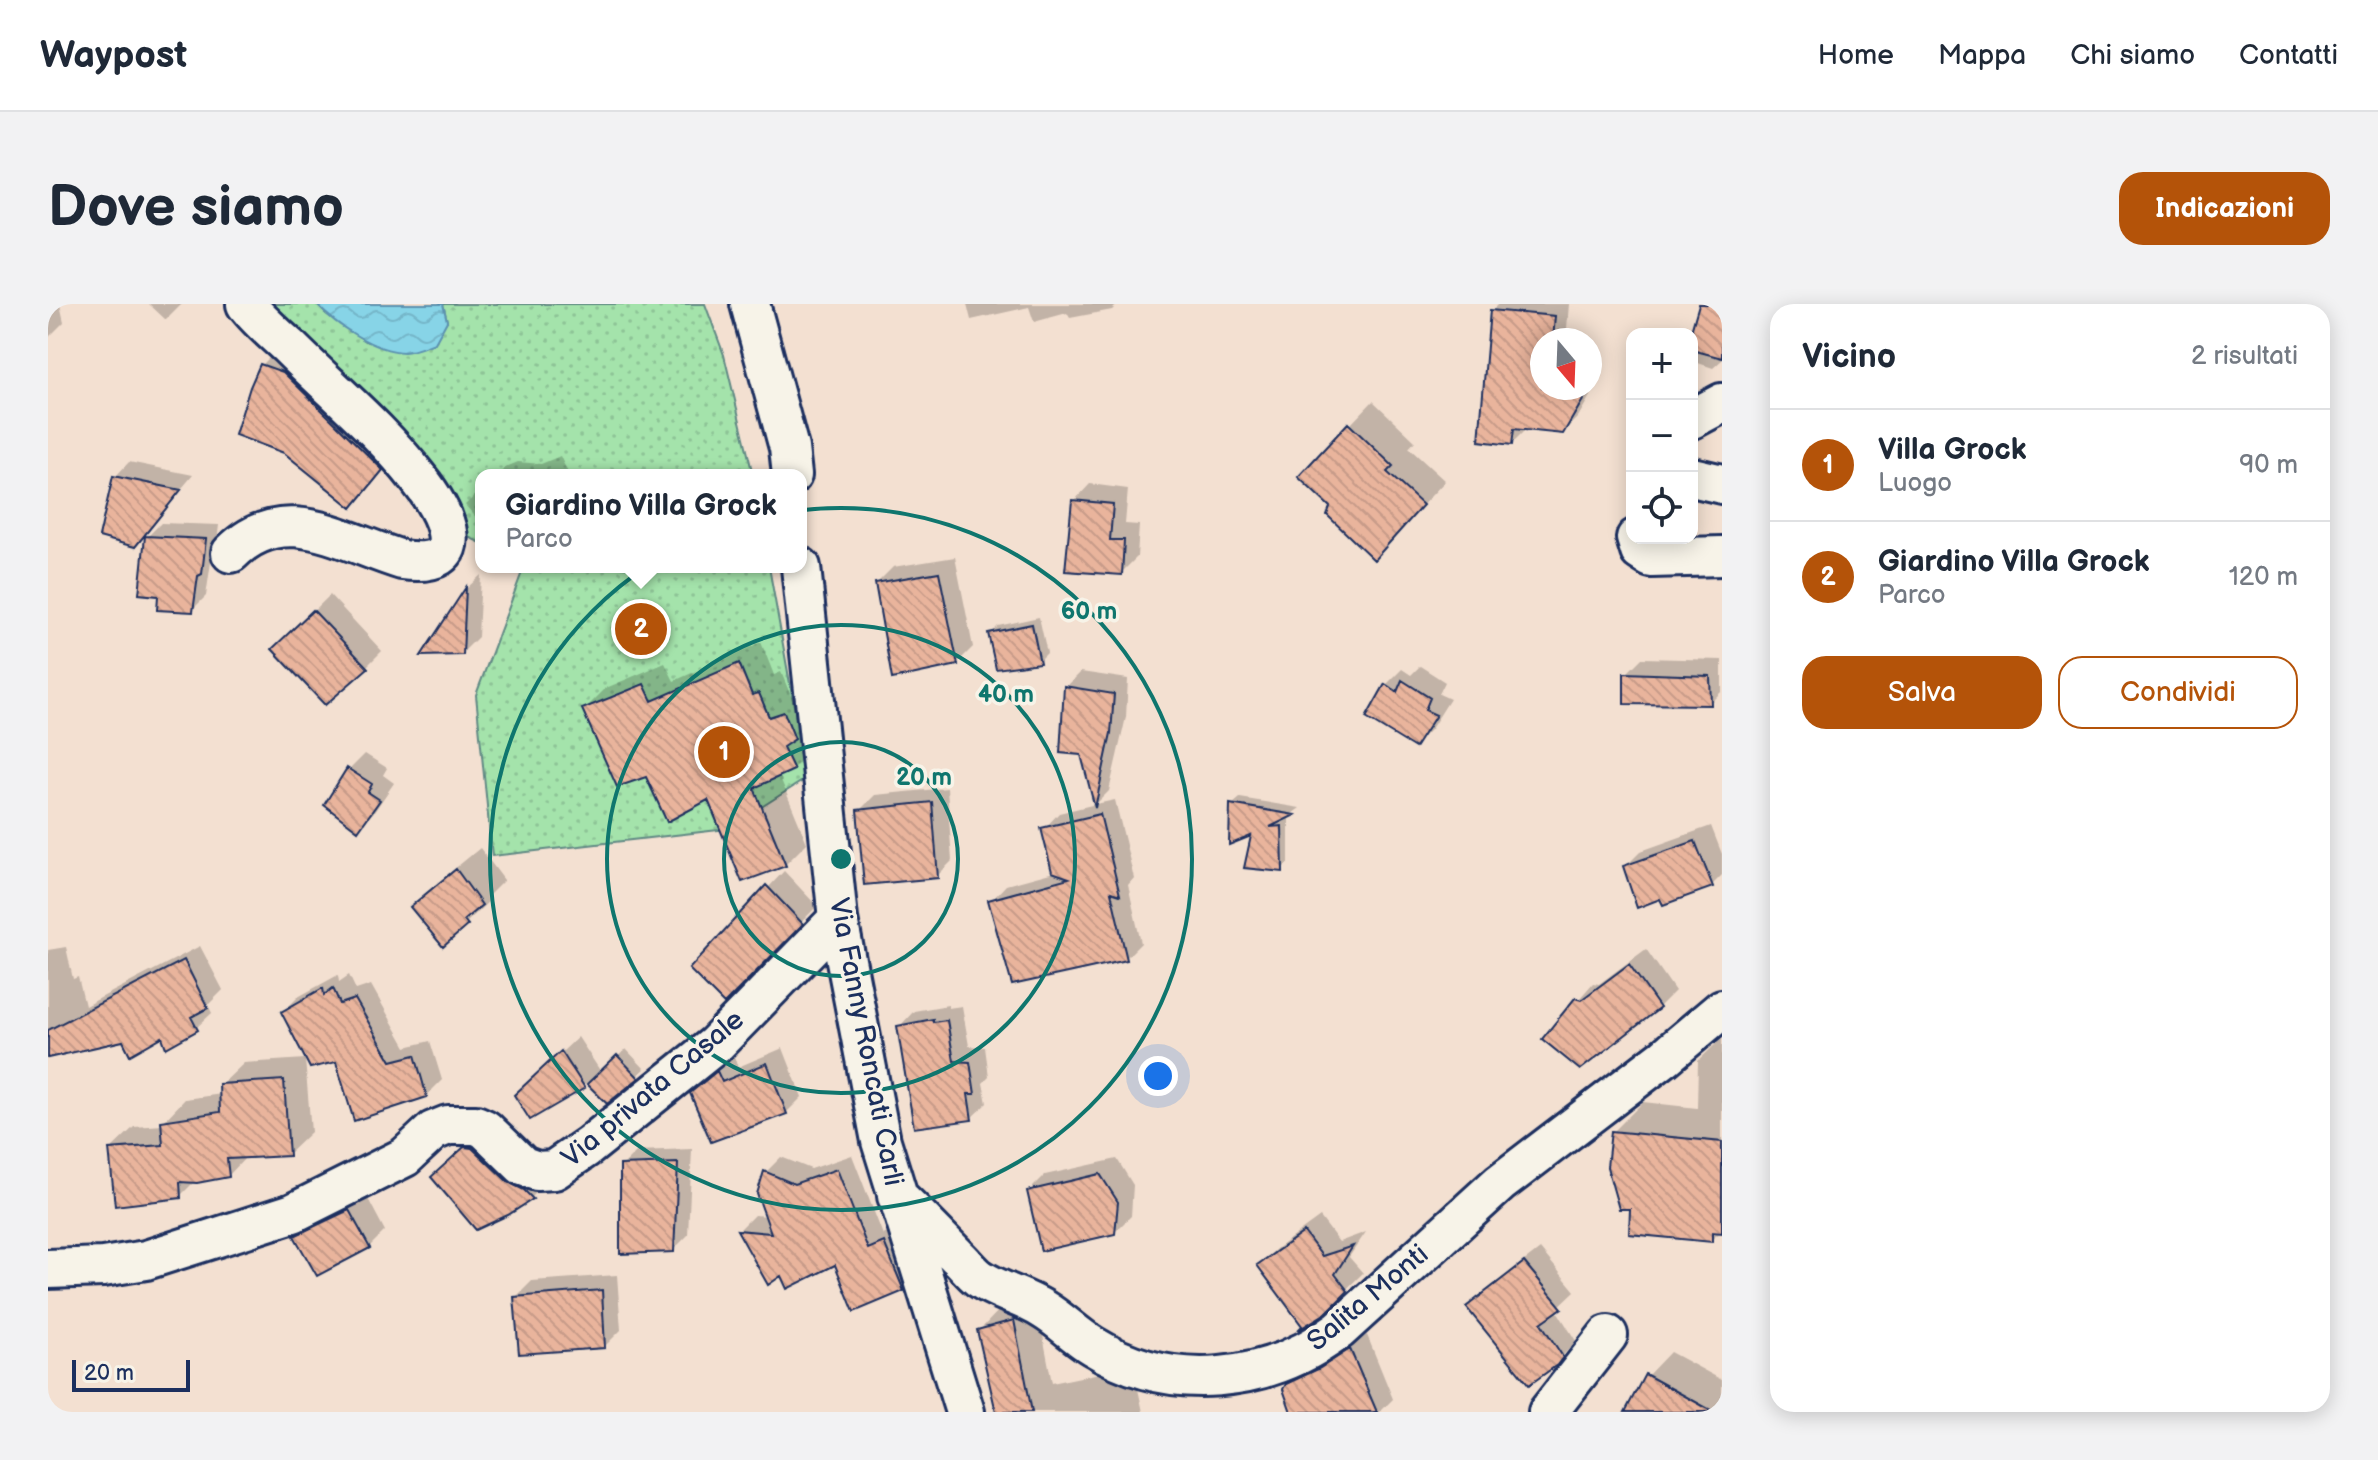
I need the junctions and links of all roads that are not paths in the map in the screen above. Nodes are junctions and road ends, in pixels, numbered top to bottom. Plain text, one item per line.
1 (246, 304) edge
2 (750, 304) edge
3 (1722, 403) edge
4 (1698, 416) edge
5 (791, 469) edge
6 (1698, 478) edge
7 (1722, 484) edge
8 (1638, 544) edge
9 (231, 553) dead end
10 (1722, 556) edge
11 (802, 573) edge
12 (838, 919) junction
13 (1722, 1009) edge
14 (897, 1196) junction
15 (48, 1269) edge
16 (1608, 1335) dead end
17 (965, 1412) edge
18 (1548, 1412) edge

1 - 9 street
2 - 5 street
3 - 4 street
6 - 7 street
8 - 10 street
11 - 12 street, Via Fanny Roncati Carli
12 - 14 street, Via Fanny Roncati Carli
12 - 15 street, Via privata Casale
13 - 14 street, Salita Monti
14 - 17 street, Via Fanny Roncati Carli
16 - 18 street

